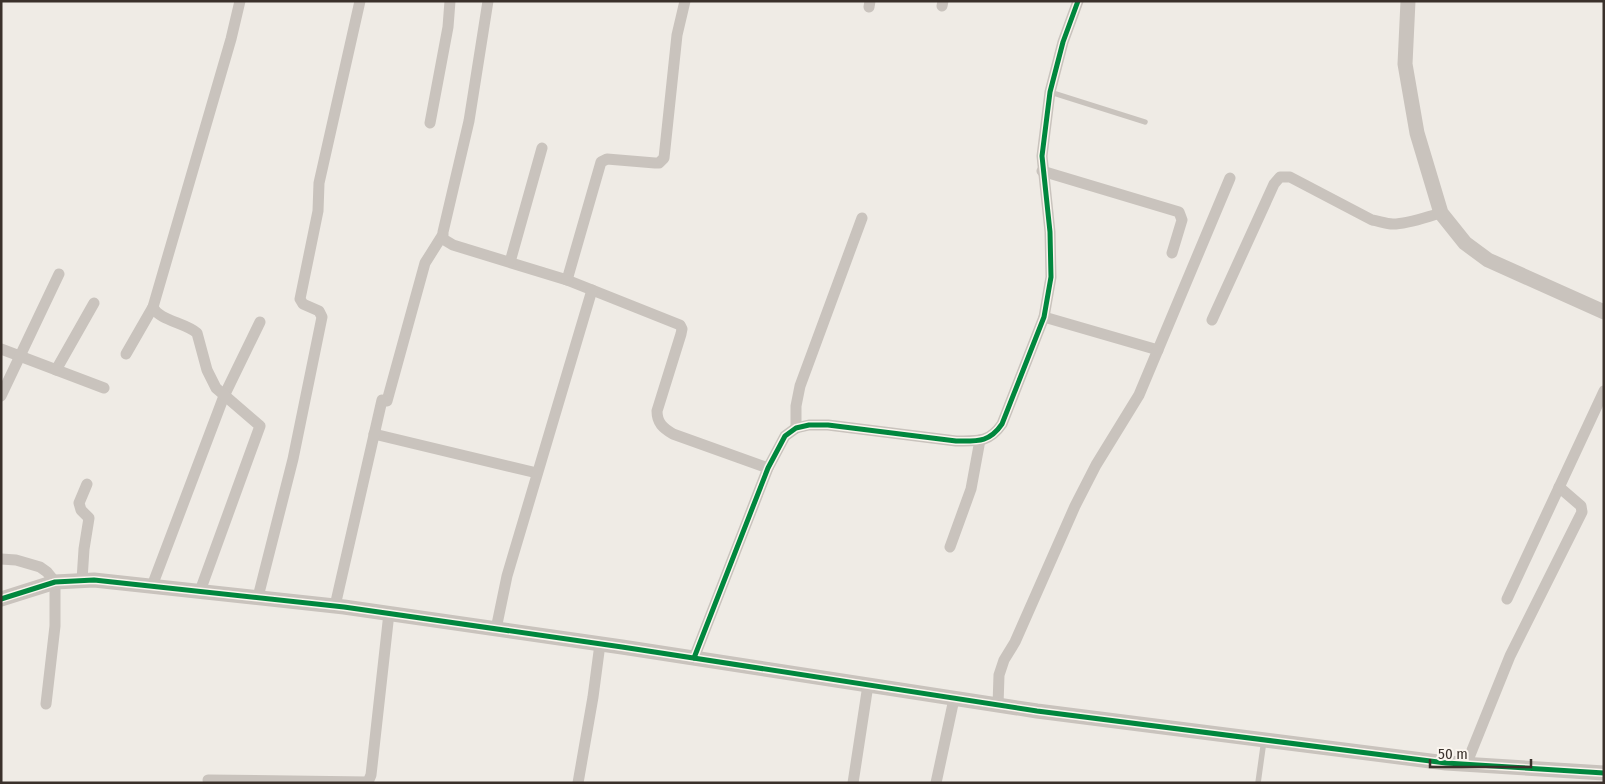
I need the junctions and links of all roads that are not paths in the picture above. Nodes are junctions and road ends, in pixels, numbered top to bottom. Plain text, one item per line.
1 (240, 1) edge
2 (360, 1) edge
3 (450, 1) edge
4 (488, 1) edge
5 (684, 1) edge
6 (1078, 1) edge
7 (1408, 1) edge
8 (1050, 92) junction
9 (1145, 122) dead end
10 (430, 123) dead end
11 (542, 148) dead end
12 (1042, 171) junction
13 (1230, 178) dead end
14 (1441, 213) junction
15 (862, 218) dead end
16 (442, 236) junction
17 (1172, 253) dead end
18 (510, 262) junction
19 (59, 274) dead end
20 (567, 280) junction
21 (592, 290) junction
22 (94, 303) dead end
23 (153, 307) junction
24 (1604, 312) edge
25 (1044, 317) junction
26 (1212, 320) dead end
27 (260, 322) dead end
28 (1, 349) edge
29 (1158, 350) junction
30 (126, 354) dead end
31 (20, 356) junction
32 (56, 370) junction
33 (104, 388) dead end
34 (1604, 391) edge
35 (1, 396) edge
36 (224, 396) junction
37 (796, 428) junction
38 (374, 434) junction
39 (980, 440) junction
40 (768, 468) junction
41 (537, 473) junction
42 (87, 484) dead end
43 (1559, 487) junction
44 (950, 547) dead end
45 (1, 558) edge
46 (82, 580) junction
47 (54, 582) junction
48 (152, 586) junction
49 (200, 591) junction
50 (258, 598) junction
51 (1, 599) edge
52 (1507, 599) dead end
53 (335, 606) junction
54 (389, 613) junction
55 (496, 629) junction
56 (600, 644) junction
57 (694, 658) junction
58 (868, 685) junction
59 (954, 699) junction
60 (46, 704) dead end
61 (998, 706) junction
62 (1264, 740) junction
63 (1466, 765) junction
64 (1604, 773) edge
65 (208, 780) dead end
66 (578, 783) edge
67 (853, 783) edge
68 (936, 783) edge
69 (1258, 783) edge

1 - 23 street
2 - 50 street
3 - 10 street
4 - 16 street
5 - 20 street
6 - 8 street
7 - 14 street
8 - 9 lane
8 - 12 street
11 - 18 street
12 - 17 street
12 - 25 street
13 - 29 street
14 - 24 street
14 - 26 street
15 - 37 street
16 - 18 street
16 - 38 street
18 - 20 street
19 - 31 street
20 - 21 street
21 - 40 street
21 - 41 street
22 - 32 street
23 - 30 street
23 - 36 street
25 - 29 street
25 - 39 street
27 - 36 street
28 - 31 street
29 - 61 street
31 - 32 street
31 - 35 street
32 - 33 street
34 - 43 street
36 - 48 street
36 - 49 street
37 - 39 street
37 - 40 street
38 - 41 street
38 - 53 street
39 - 44 street
40 - 57 street
41 - 55 street
42 - 46 street
43 - 52 street
43 - 63 street
45 - 47 street
46 - 47 street
46 - 48 street
47 - 51 street
47 - 60 street
48 - 49 street
49 - 50 street
50 - 53 street
53 - 54 street
54 - 55 street
54 - 65 street
55 - 56 street
56 - 57 street
56 - 66 street
57 - 58 street
58 - 59 street
58 - 67 street
59 - 61 street
59 - 68 street
61 - 62 street
62 - 63 street
62 - 69 lane
63 - 64 street

